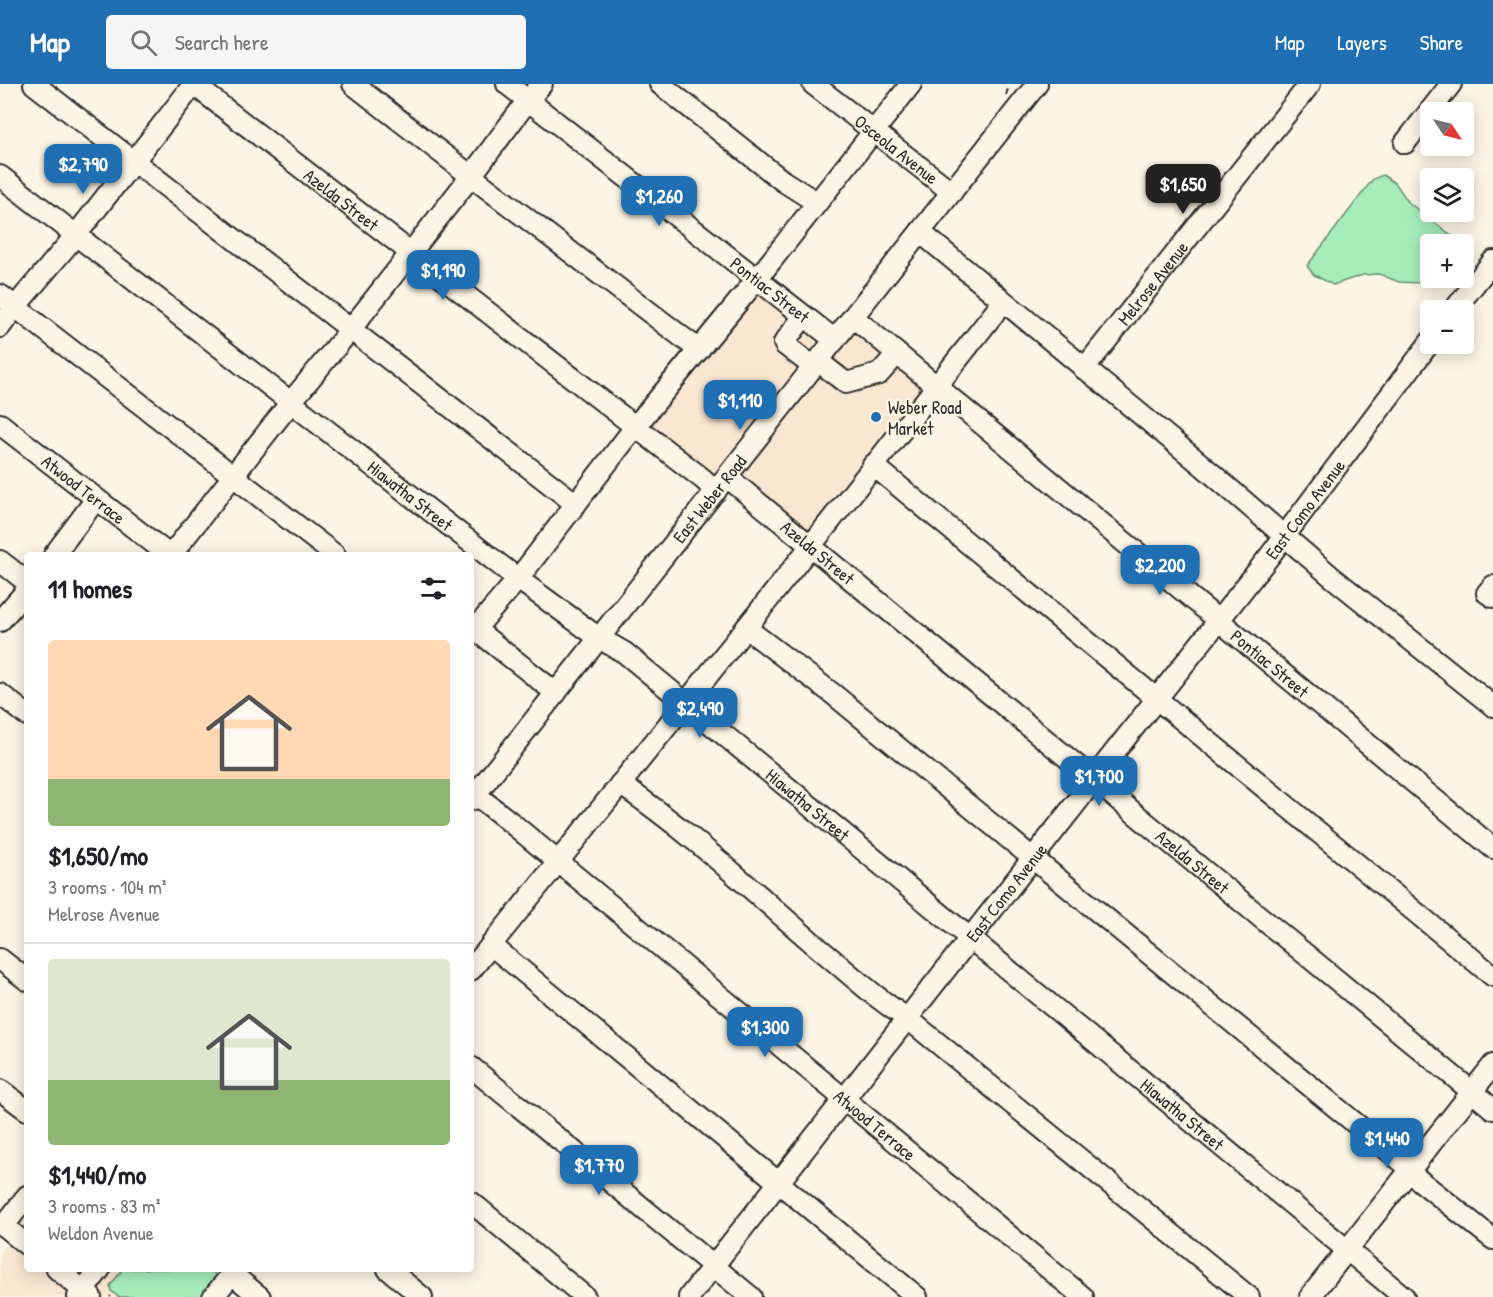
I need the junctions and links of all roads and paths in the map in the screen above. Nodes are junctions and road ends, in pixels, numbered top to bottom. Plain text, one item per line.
1 (34, 84) edge
2 (194, 84) edge
3 (353, 84) edge
4 (507, 84) edge
5 (542, 84) edge
6 (660, 84) edge
7 (813, 84) edge
8 (911, 84) edge
9 (1037, 84) edge
10 (1310, 84) edge
11 (1451, 84) edge
12 (528, 100) junction
13 (873, 131) junction
14 (1405, 143) dead end
15 (134, 161) junction
16 (0, 176) edge
17 (471, 176) junction
18 (952, 192) junction
19 (816, 202) junction
20 (920, 232) junction
21 (75, 235) junction
22 (410, 253) junction
23 (1493, 261) edge
24 (756, 279) junction
25 (1462, 300) edge
26 (8, 301) edge
27 (1003, 302) junction
28 (804, 316) junction
29 (853, 317) junction
30 (0, 327) edge
31 (350, 330) junction
32 (835, 340) junction
33 (699, 350) junction
34 (897, 354) junction
35 (1421, 354) edge
36 (816, 364) junction
37 (1084, 369) junction
38 (935, 386) junction
39 (291, 402) junction
40 (0, 424) edge
41 (636, 427) junction
42 (873, 465) junction
43 (233, 476) junction
44 (721, 484) junction
45 (96, 499) junction
46 (576, 504) junction
47 (1284, 537) junction
48 (810, 545) junction
49 (56, 552) edge
50 (166, 552) edge
51 (172, 552) edge
52 (331, 552) edge
53 (0, 561) edge
54 (518, 579) junction
55 (24, 580) edge
56 (24, 593) edge
57 (0, 621) edge
58 (1219, 621) junction
59 (746, 628) junction
60 (474, 631) edge
61 (474, 633) edge
62 (599, 638) junction
63 (556, 693) junction
64 (0, 694) edge
65 (1157, 699) junction
66 (686, 703) junction
67 (1493, 706) edge
68 (24, 713) edge
69 (1094, 778) junction
70 (620, 784) junction
71 (474, 793) edge
72 (474, 797) edge
73 (1493, 848) edge
74 (1033, 858) junction
75 (557, 861) junction
76 (970, 938) junction
77 (491, 945) junction
78 (0, 959) edge
79 (474, 966) edge
80 (1493, 976) edge
81 (24, 978) edge
82 (907, 1018) junction
83 (1493, 1065) edge
84 (474, 1069) edge
85 (0, 1089) edge
86 (1472, 1092) junction
87 (844, 1100) junction
88 (24, 1108) edge
89 (1493, 1109) edge
90 (1410, 1170) junction
91 (779, 1183) junction
92 (24, 1199) edge
93 (474, 1204) edge
94 (2, 1224) edge
95 (1493, 1239) edge
96 (24, 1242) edge
97 (1347, 1250) junction
98 (714, 1266) junction
99 (60, 1272) edge
100 (98, 1272) edge
101 (234, 1272) edge
102 (392, 1272) edge
103 (84, 1295) edge
104 (213, 1297) edge
105 (260, 1297) edge
106 (422, 1297) edge
107 (585, 1297) edge
108 (689, 1297) edge
109 (751, 1297) edge
110 (917, 1297) edge
111 (1083, 1297) edge
112 (1249, 1297) edge
113 (1310, 1297) edge
114 (1404, 1297) edge

1 - 15 street
2 - 15 street
2 - 22 street, Azelda Street
3 - 17 street
4 - 12 street, Pontiac Street
5 - 12 street
6 - 19 street
7 - 13 street, Osceola Avenue
8 - 13 street
9 - 18 street, East Weber Road
10 - 37 street, Melrose Avenue
11 - 14 street
12 - 17 street
12 - 24 street, Pontiac Street
13 - 18 street, Osceola Avenue
13 - 19 street
15 - 21 street
15 - 31 street
16 - 21 street, Hiawatha Street
17 - 22 street
17 - 33 street
18 - 20 street, East Weber Road
19 - 24 street
20 - 27 street
20 - 29 street, East Weber Road
21 - 26 street
21 - 39 street, Hiawatha Street
22 - 31 street
22 - 41 street, Azelda Street
23 - 25 street
24 - 28 street, Pontiac Street
24 - 33 street
26 - 30 street
26 - 43 street
27 - 37 street
27 - 38 street
28 - 32 street, Pontiac Street
28 - 36 street
29 - 32 street, East Weber Road
29 - 34 street, Pontiac Street
31 - 39 street
31 - 46 street
32 - 36 street, East Weber Road
33 - 41 street
34 - 36 street
34 - 38 street, Pontiac Street
35 - 47 street, East Como Avenue
36 - 44 street, East Weber Road
37 - 47 street
38 - 42 street
38 - 58 street, Pontiac Street
39 - 43 street
39 - 54 street, Hiawatha Street
40 - 45 street, Atwood Terrace
41 - 44 street, Azelda Street
41 - 46 street
42 - 48 street
42 - 65 street
43 - 51 street
43 - 52 street
44 - 48 street, Azelda Street
44 - 62 street, East Weber Road
45 - 49 street
45 - 50 street, Atwood Terrace
46 - 54 street
47 - 58 street, East Como Avenue
47 - 67 street
48 - 59 street
48 - 69 street, Azelda Street
53 - 55 street
54 - 60 street
54 - 62 street, Hiawatha Street
56 - 57 street
58 - 65 street, East Como Avenue
58 - 73 street, Pontiac Street
59 - 66 street
59 - 74 street
61 - 63 street
62 - 63 street, East Weber Road
62 - 66 street, Hiawatha Street
63 - 71 street, East Weber Road
64 - 68 street
65 - 69 street, East Como Avenue
65 - 80 street
66 - 70 street
66 - 76 street, Hiawatha Street
69 - 74 street, East Como Avenue
69 - 86 street, Azelda Street
70 - 75 street
70 - 82 street
72 - 75 street, Atwood Terrace
74 - 76 street, East Como Avenue
74 - 90 street
75 - 77 street
75 - 87 street, Atwood Terrace
76 - 82 street, East Como Avenue
76 - 97 street, Hiawatha Street
77 - 79 street
77 - 91 street
78 - 81 street
82 - 87 street, East Como Avenue
82 - 112 street
83 - 86 street
84 - 98 street
85 - 88 street
86 - 89 street, Azelda Street
86 - 90 street
87 - 91 street, East Como Avenue
87 - 111 street, Atwood Terrace
90 - 95 street
90 - 97 street
91 - 98 street, East Como Avenue
91 - 110 street
92 - 94 street
93 - 107 street
94 - 96 street
97 - 113 street
97 - 114 street, Hiawatha Street
98 - 108 street, East Como Avenue
98 - 109 street
99 - 103 street
100 - 103 street
101 - 104 street
101 - 105 street
102 - 106 street

